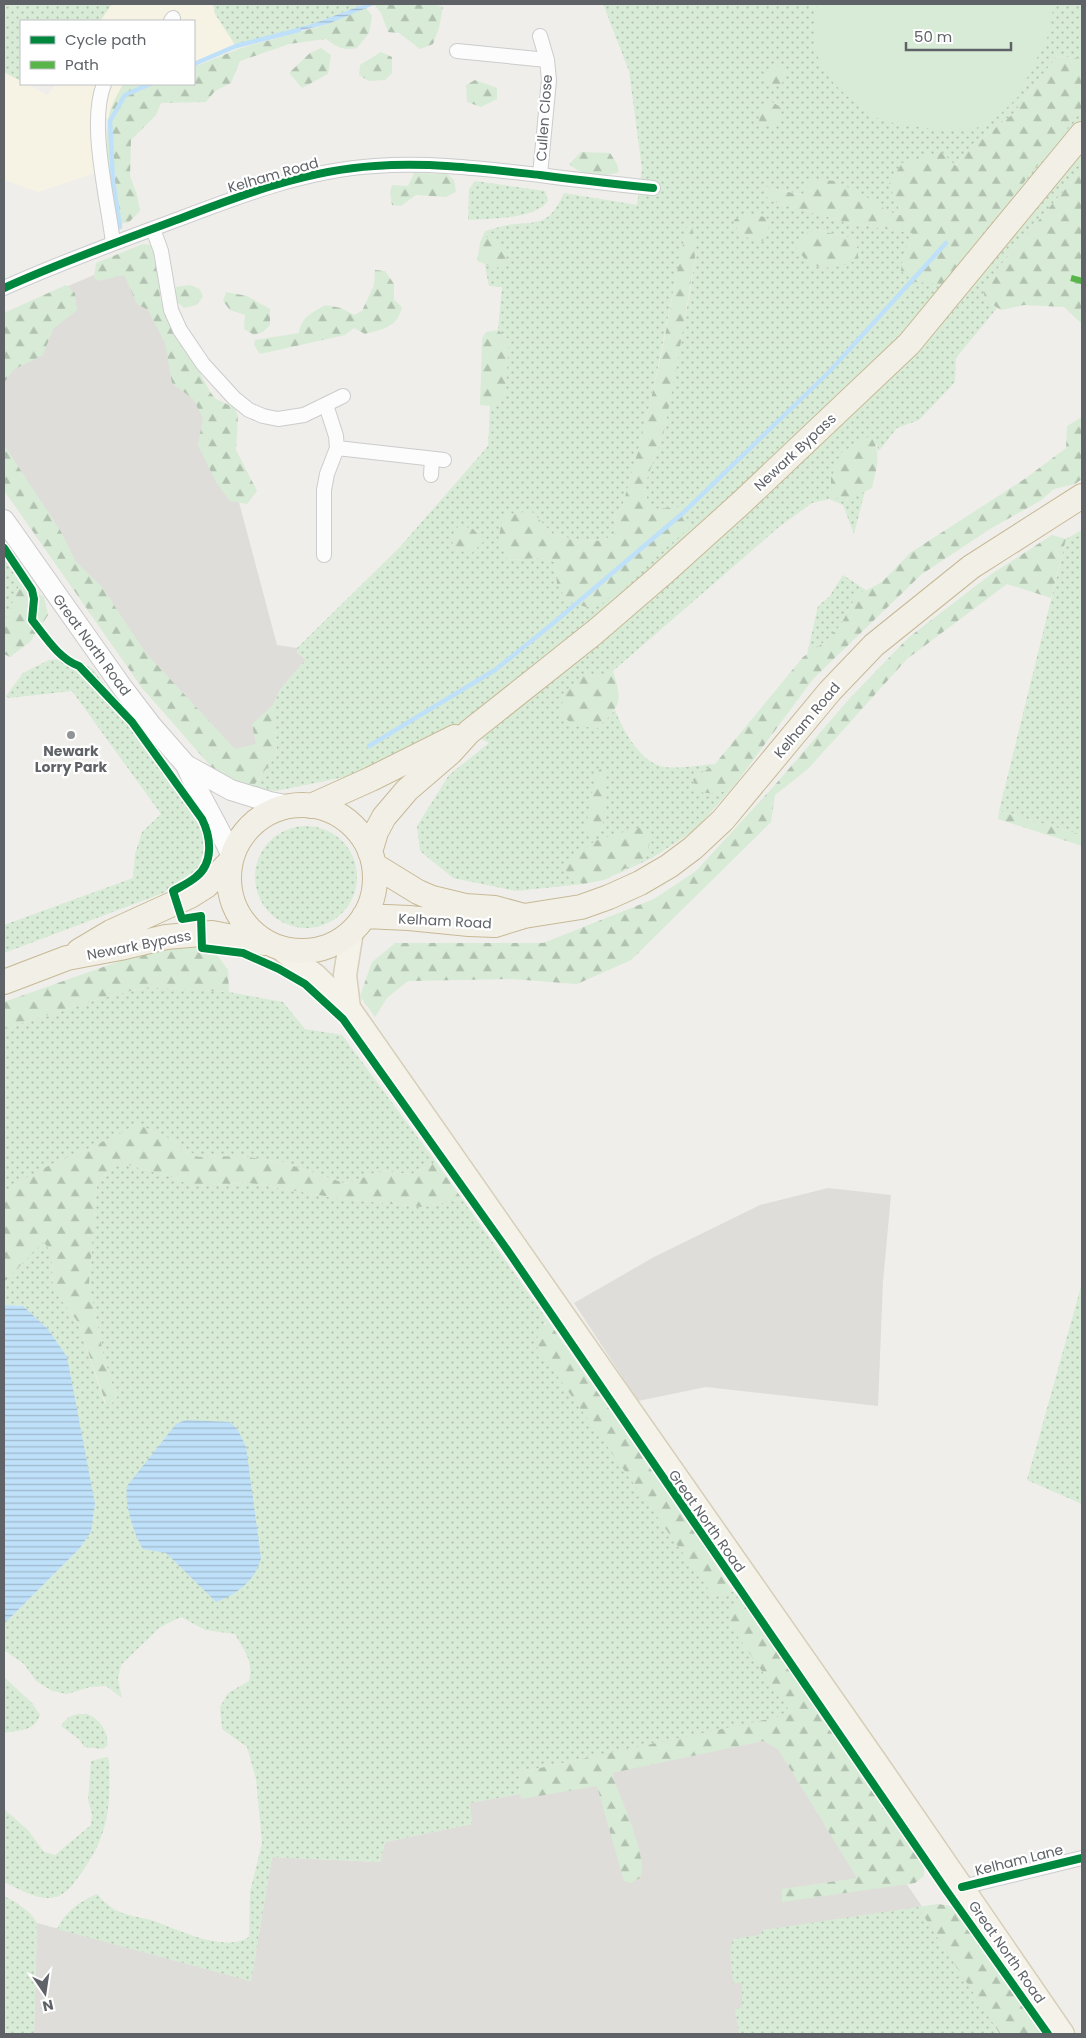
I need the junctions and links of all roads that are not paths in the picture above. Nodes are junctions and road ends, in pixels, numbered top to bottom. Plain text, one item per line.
1 (540, 36) dead end
2 (457, 51) dead end
3 (547, 60) junction
4 (104, 85) edge
5 (1082, 134) edge
6 (540, 175) junction
7 (653, 188) dead end
8 (153, 229) junction
9 (113, 243) junction
10 (4, 288) edge
11 (343, 396) dead end
12 (326, 405) junction
13 (337, 448) junction
14 (430, 476) dead end
15 (1082, 496) edge
16 (4, 520) edge
17 (324, 555) dead end
18 (468, 732) junction
19 (186, 765) junction
20 (301, 806) junction
21 (231, 859) junction
22 (372, 859) junction
23 (524, 916) junction
24 (358, 924) junction
25 (274, 946) junction
26 (67, 958) junction
27 (4, 982) edge
28 (349, 1008) junction
29 (1082, 1858) edge
30 (962, 1887) junction
31 (1063, 2034) edge

1 - 3 street, Cullen Close
2 - 3 street, Cullen Close
3 - 6 street, Cullen Close
4 - 9 street
5 - 18 highway, Newark Bypass
6 - 7 street, Kelham Road
6 - 8 street, Kelham Road
8 - 9 street, Kelham Road
8 - 12 street
9 - 10 street, Kelham Road
11 - 12 street
12 - 13 street
13 - 14 street
13 - 17 street
15 - 23 highway, Kelham Road
16 - 19 main road, Great North Road
18 - 20 highway, Newark Bypass
18 - 22 highway, Newark Bypass
19 - 20 main road, Great North Road
19 - 21 main road, Great North Road
20 - 21 highway
20 - 22 highway
21 - 25 highway
21 - 26 highway, Newark Bypass
22 - 23 highway, Kelham Road
22 - 24 highway
23 - 24 highway, Kelham Road
24 - 25 highway
24 - 28 main road, Great North Road
25 - 26 highway, Newark Bypass
25 - 28 main road, Great North Road
26 - 27 highway, Newark Bypass
28 - 30 main road, Great North Road
29 - 30 street, Kelham Lane
30 - 31 main road, Great North Road

